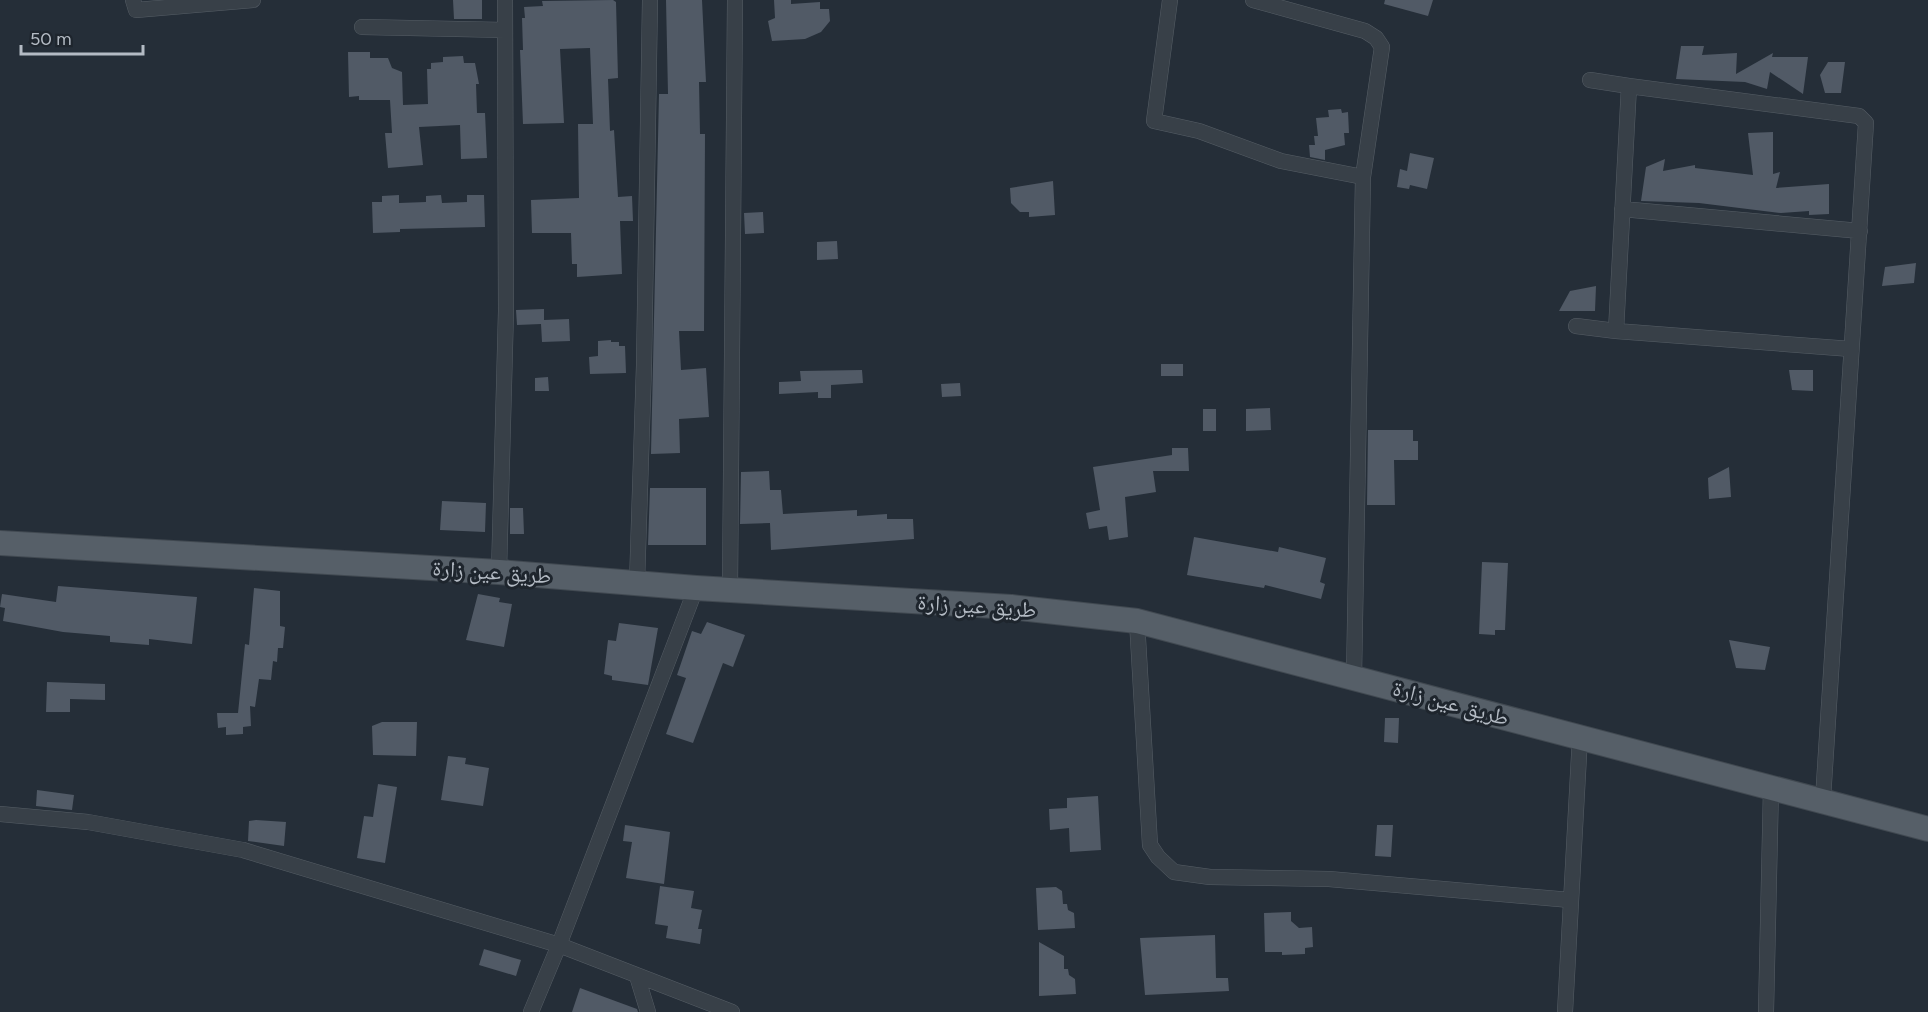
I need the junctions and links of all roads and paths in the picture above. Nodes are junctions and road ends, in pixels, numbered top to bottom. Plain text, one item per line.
1 (133, 0) edge
2 (253, 0) edge
3 (505, 0) edge
4 (650, 0) edge
5 (735, 0) edge
6 (1170, 0) edge
7 (1253, 0) edge
8 (362, 27) dead end
9 (505, 30) junction
10 (1590, 80) dead end
11 (1629, 86) junction
12 (1363, 177) junction
13 (1622, 209) junction
14 (1860, 231) junction
15 (1576, 326) dead end
16 (1616, 331) junction
17 (1851, 349) junction
18 (0, 543) edge
19 (499, 572) junction
20 (637, 583) junction
21 (696, 588) junction
22 (730, 589) junction
23 (1137, 621) junction
24 (1354, 677) junction
25 (1580, 737) junction
26 (1771, 787) junction
27 (1822, 799) junction
28 (0, 814) edge
29 (1928, 829) edge
30 (1570, 900) junction
31 (559, 945) junction
32 (637, 976) junction
33 (531, 1012) edge
34 (648, 1012) edge
35 (732, 1012) edge
36 (1565, 1012) edge
37 (1766, 1012) edge

1 - 2 street
3 - 9 street
4 - 20 street
5 - 22 street
6 - 12 street
7 - 12 street
8 - 9 street
9 - 19 street
10 - 11 street
11 - 13 street
11 - 14 street
12 - 24 street
13 - 14 street
13 - 16 street
14 - 17 street
15 - 16 street
16 - 17 street
17 - 27 street
18 - 19 main road, طريق عين زارة
19 - 20 main road, طريق عين زارة
20 - 21 main road, طريق عين زارة
21 - 22 main road, طريق عين زارة
21 - 31 street
22 - 23 main road, طريق عين زارة
23 - 24 main road, طريق عين زارة
23 - 30 street
24 - 25 main road, طريق عين زارة
25 - 26 main road, طريق عين زارة
25 - 30 street
26 - 27 main road, طريق عين زارة
26 - 37 street
27 - 29 main road, طريق عين زارة
28 - 31 street
30 - 36 street
31 - 32 street
31 - 33 street
32 - 34 street
32 - 35 street

